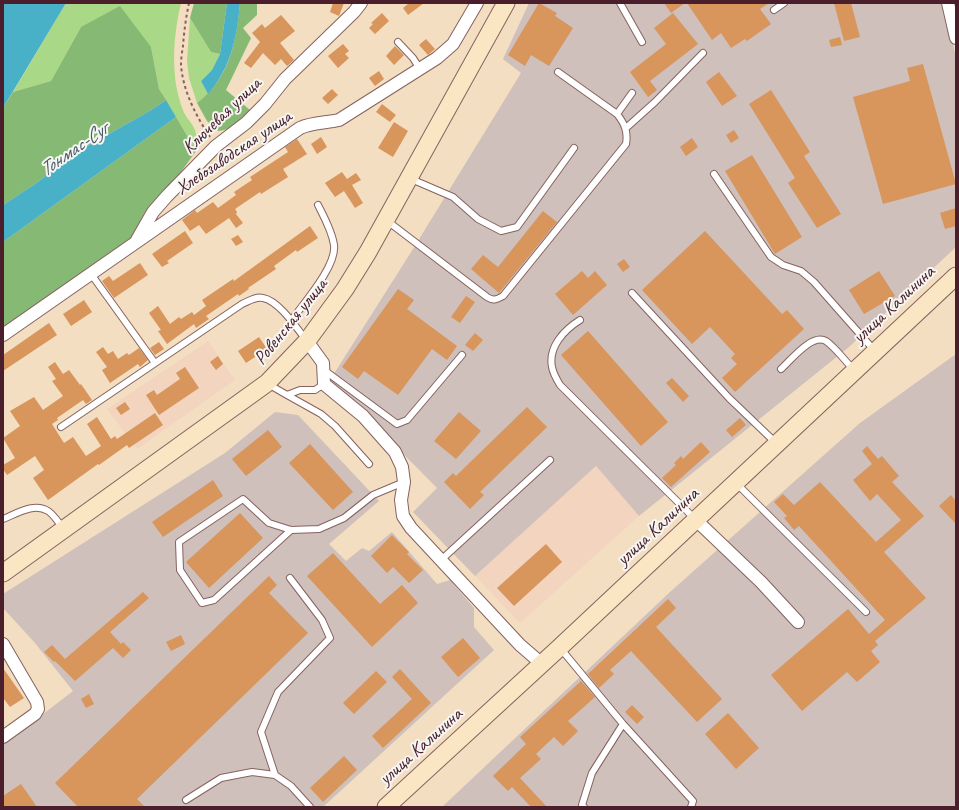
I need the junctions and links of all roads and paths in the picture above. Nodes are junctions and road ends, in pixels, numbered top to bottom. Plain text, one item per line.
1 (189, 3) edge
2 (361, 3) edge
3 (477, 3) edge
4 (506, 3) edge
5 (620, 3) edge
6 (784, 3) edge
7 (948, 3) edge
8 (774, 10) dead end
9 (956, 38) edge
10 (398, 42) dead end
11 (642, 42) dead end
12 (703, 53) dead end
13 (420, 69) junction
14 (558, 72) dead end
15 (632, 93) dead end
16 (617, 114) junction
17 (626, 128) junction
18 (216, 146) junction
19 (574, 148) dead end
20 (714, 174) dead end
21 (409, 179) junction
22 (318, 205) dead end
23 (386, 220) junction
24 (134, 244) junction
25 (91, 274) junction
26 (956, 276) edge
27 (632, 293) dead end
28 (580, 320) dead end
29 (291, 321) junction
30 (3, 335) edge
31 (307, 341) junction
32 (876, 352) junction
33 (462, 355) dead end
34 (155, 363) junction
35 (323, 369) junction
36 (781, 369) dead end
37 (855, 371) junction
38 (267, 384) junction
39 (324, 384) junction
40 (286, 395) junction
41 (61, 427) dead end
42 (777, 444) junction
43 (550, 460) dead end
44 (369, 464) dead end
45 (404, 482) junction
46 (736, 483) junction
47 (3, 519) edge
48 (696, 520) junction
49 (64, 529) junction
50 (291, 530) junction
51 (441, 560) junction
52 (3, 573) edge
53 (290, 578) dead end
54 (866, 612) dead end
55 (798, 622) dead end
56 (3, 644) edge
57 (560, 648) junction
58 (542, 664) junction
59 (623, 724) junction
60 (3, 737) edge
61 (275, 775) junction
62 (186, 800) dead end
63 (310, 807) edge
64 (386, 807) edge
65 (584, 807) edge
66 (691, 807) edge

1 - 18 path
2 - 18 street, Ключевая улица
3 - 13 street, Хлебозаводская улица
4 - 21 main road, Ровенская улица
5 - 11 lane
6 - 8 lane
7 - 9 street
10 - 13 lane
12 - 17 lane
13 - 24 street, Хлебозаводская улица
14 - 16 lane
15 - 16 lane
16 - 17 lane
17 - 23 lane
18 - 24 street, Ключевая улица
19 - 21 lane
20 - 32 lane
21 - 23 main road, Ровенская улица
22 - 29 lane
23 - 31 main road, Ровенская улица
24 - 25 street, Хлебозаводская улица
25 - 30 street, Хлебозаводская улица
25 - 34 lane
26 - 32 main road, улица Калинина
27 - 42 lane
28 - 48 lane
29 - 31 lane
29 - 34 lane
31 - 35 street
31 - 38 main road, Ровенская улица
32 - 37 main road, улица Калинина
33 - 35 lane
34 - 41 lane
35 - 39 street
36 - 37 lane
37 - 42 main road, улица Калинина
38 - 40 lane
38 - 49 main road, Ровенская улица
39 - 40 lane
39 - 45 street
40 - 44 lane
42 - 46 main road, улица Калинина
43 - 51 lane
45 - 50 lane
45 - 51 street
46 - 48 main road, улица Калинина
46 - 54 lane
47 - 49 lane
48 - 55 street
48 - 57 main road, улица Калинина
49 - 52 main road, Ровенская улица
50 - 50 lane
51 - 58 street
53 - 61 lane
56 - 60 street
57 - 58 main road, улица Калинина
57 - 59 lane
58 - 64 main road, улица Калинина
59 - 65 lane
59 - 66 lane
61 - 62 lane
61 - 63 lane

